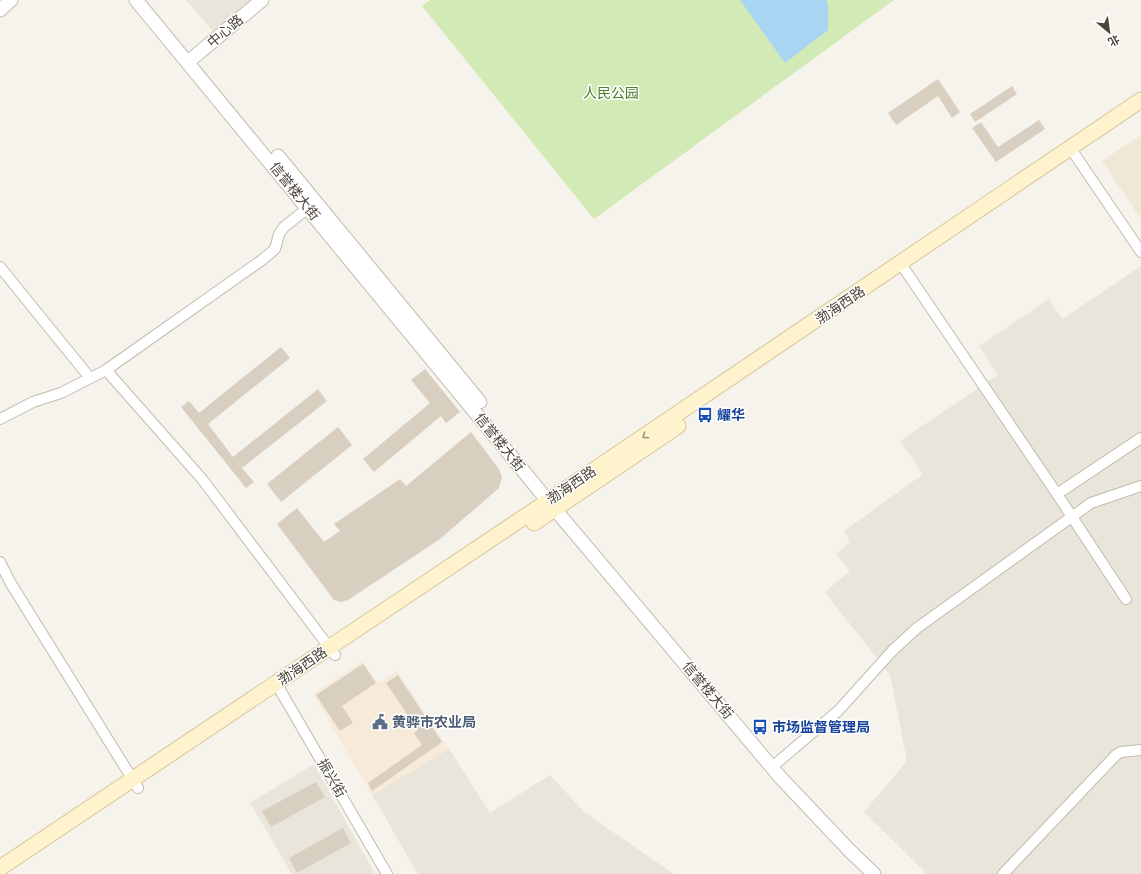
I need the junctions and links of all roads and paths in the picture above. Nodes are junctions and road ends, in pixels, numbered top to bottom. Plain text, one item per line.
1 (11, 0) edge
2 (136, 0) edge
3 (147, 0) edge
4 (262, 0) edge
5 (0, 10) edge
6 (191, 59) junction
7 (1141, 100) edge
8 (1141, 112) edge
9 (1073, 152) junction
10 (312, 205) junction
11 (1141, 252) edge
12 (0, 267) edge
13 (903, 268) junction
14 (106, 370) junction
15 (90, 378) junction
16 (0, 419) edge
17 (1141, 438) edge
18 (1141, 486) edge
19 (1057, 494) junction
20 (556, 503) junction
21 (1073, 518) junction
22 (0, 562) edge
23 (1126, 599) dead end
24 (332, 651) junction
25 (279, 687) junction
26 (1141, 750) edge
27 (775, 764) junction
28 (135, 783) junction
29 (0, 868) edge
30 (10, 874) edge
31 (387, 874) edge
32 (874, 874) edge
33 (883, 874) edge
34 (1002, 874) edge

1 - 5 street
2 - 6 street, 信誉楼大街
3 - 6 street, 信誉楼大街
4 - 6 street, 中心路
6 - 10 street, 信誉楼大街
7 - 9 main road, 渤海西路
8 - 9 main road, 渤海西路
9 - 11 street
9 - 13 main road, 渤海西路
10 - 14 street
10 - 20 street, 信誉楼大街
12 - 15 street
13 - 19 street
13 - 20 main road, 渤海西路
14 - 15 street
14 - 24 street
15 - 16 street
17 - 19 street
18 - 21 street
19 - 21 street
20 - 24 main road, 渤海西路
20 - 27 street, 信誉楼大街
21 - 23 street
21 - 27 street
22 - 28 street
24 - 25 main road, 渤海西路
25 - 28 main road, 渤海西路
25 - 31 street, 振兴街
26 - 34 street
27 - 32 street, 信誉楼大街
27 - 33 street, 信誉楼大街
28 - 29 main road, 渤海西路
28 - 30 main road, 渤海西路

